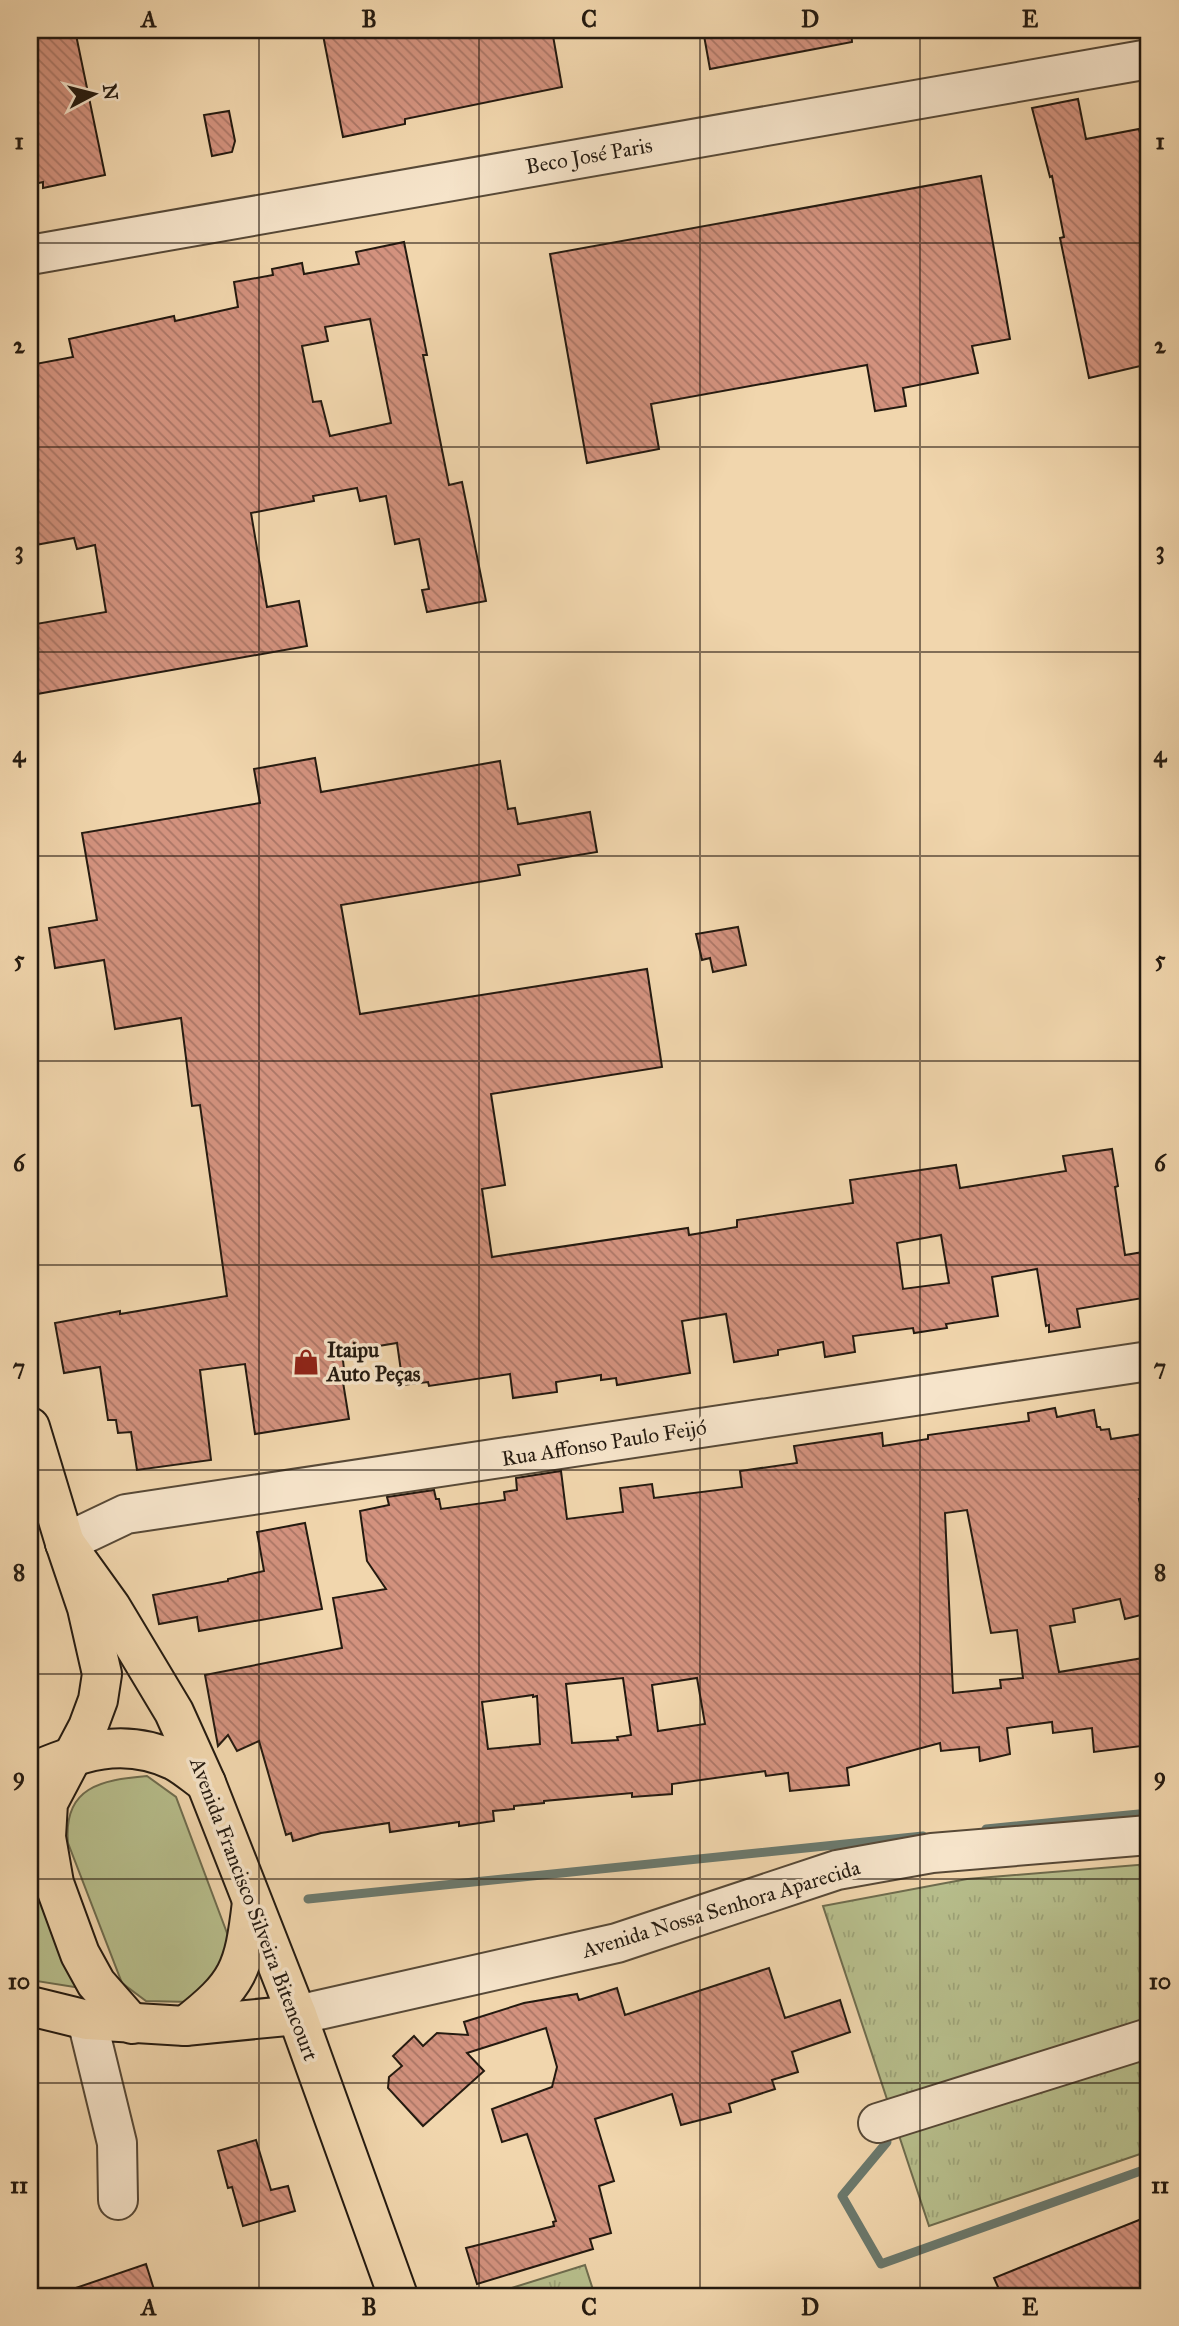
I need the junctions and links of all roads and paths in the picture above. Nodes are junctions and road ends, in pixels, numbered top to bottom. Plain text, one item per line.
1 (1149, 59) edge
2 (30, 255) edge
3 (1149, 1361) edge
4 (30, 1427) edge
5 (65, 1544) junction
6 (72, 1755) junction
7 (30, 1773) edge
8 (206, 1783) junction
9 (1148, 1844) edge
10 (252, 1900) junction
11 (30, 2006) edge
12 (297, 2015) junction
13 (87, 2020) junction
14 (132, 2024) junction
15 (185, 2026) junction
16 (1149, 2038) edge
17 (878, 2123) dead end
18 (118, 2200) dead end
19 (398, 2296) edge

1 - 2 street, Beco José Paris
3 - 5 street, Rua Affonso Paulo Feijó
4 - 5 main road, Avenida Francisco Silveira Bitencourt
5 - 6 main road, Avenida Francisco Silveira Bitencourt
5 - 8 main road, Avenida Francisco Silveira Bitencourt
6 - 7 main road
6 - 8 main road
6 - 14 main road
8 - 10 main road, Avenida Francisco Silveira Bitencourt
9 - 12 street, Avenida Nossa Senhora Aparecida
10 - 12 main road, Avenida Francisco Silveira Bitencourt
10 - 15 main road
11 - 13 main road
12 - 15 main road
12 - 19 main road, Avenida Francisco Silveira Bitencourt
13 - 14 main road
13 - 18 street
14 - 15 main road
16 - 17 street

